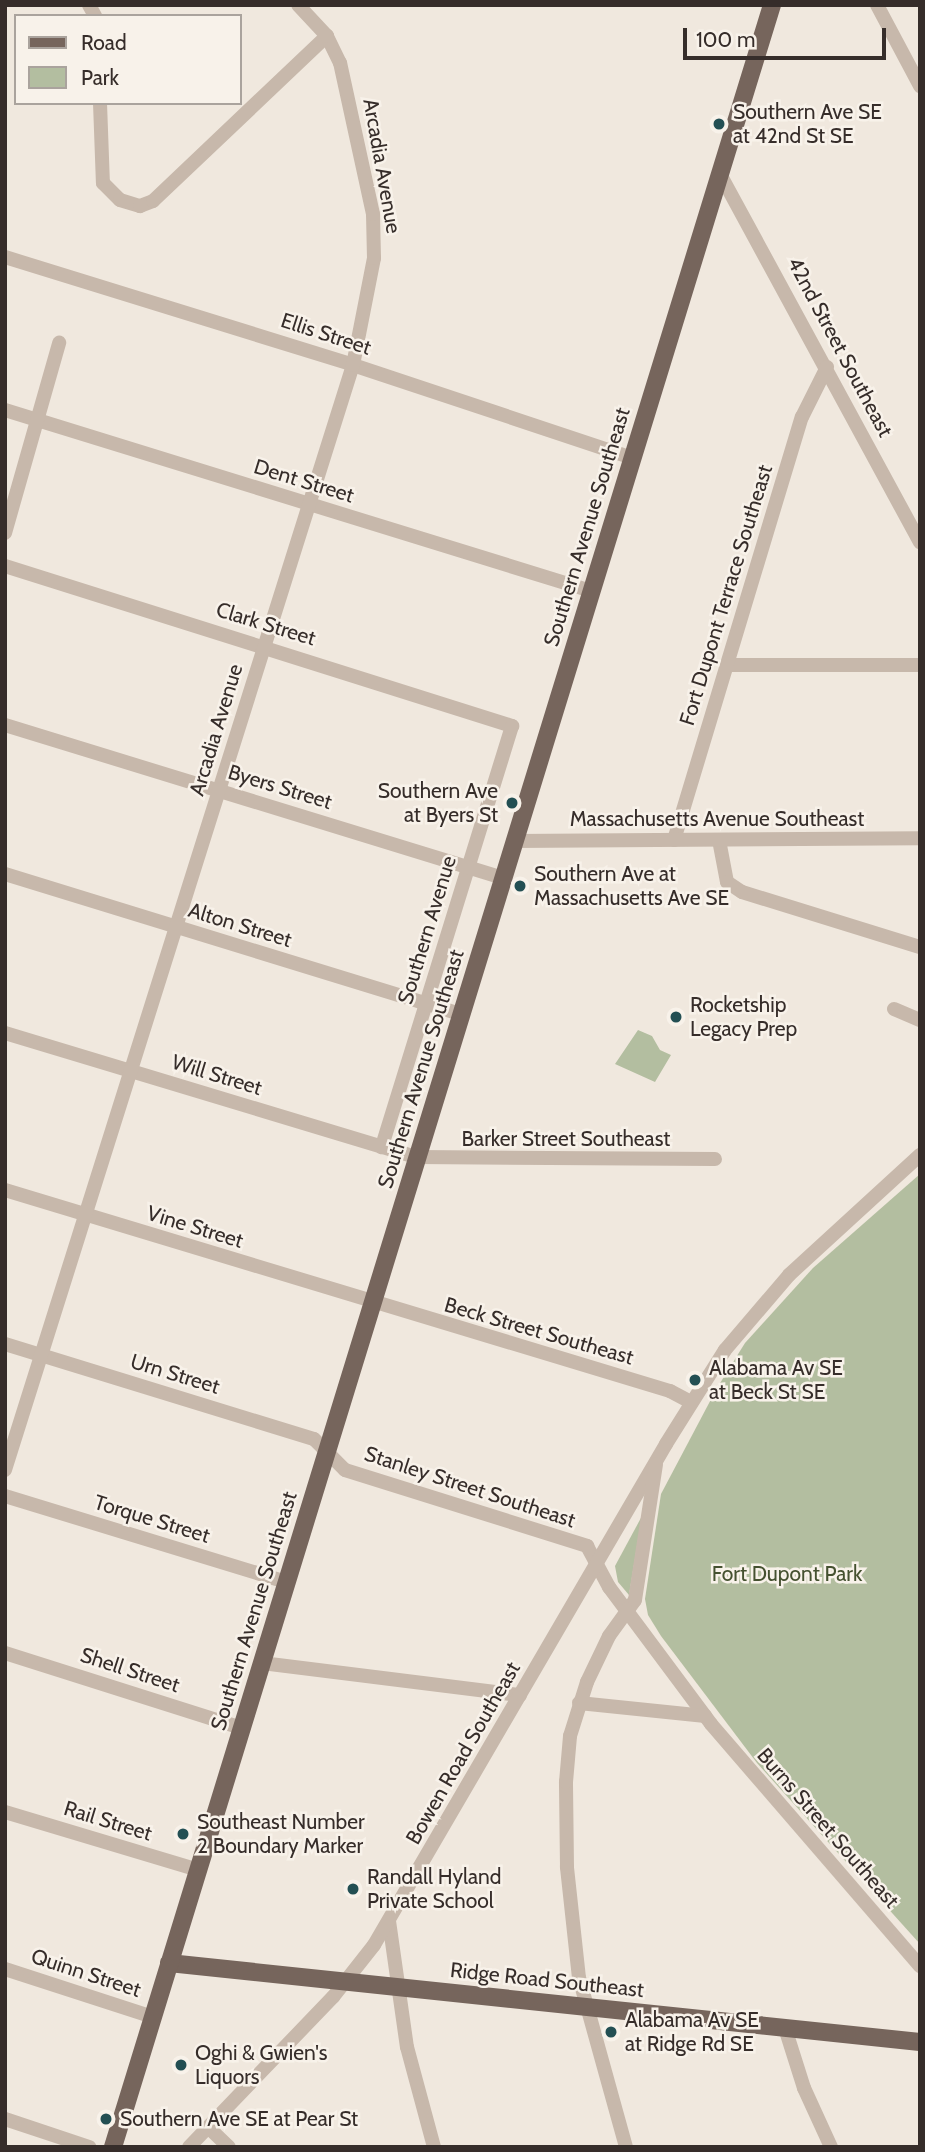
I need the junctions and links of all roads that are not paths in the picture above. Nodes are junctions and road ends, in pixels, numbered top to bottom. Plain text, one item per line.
1 (298, 5) edge
2 (772, 5) edge
3 (877, 5) edge
4 (327, 36) junction
5 (920, 86) edge
6 (100, 105) edge
7 (720, 174) junction
8 (5, 257) edge
9 (59, 343) dead end
10 (353, 365) junction
11 (827, 367) junction
12 (5, 410) edge
13 (40, 419) junction
14 (632, 458) junction
15 (309, 504) junction
16 (5, 533) edge
17 (920, 542) edge
18 (5, 566) edge
19 (591, 591) junction
20 (265, 645) junction
21 (727, 665) junction
22 (920, 665) edge
23 (5, 725) edge
24 (512, 726) joint
25 (219, 790) junction
26 (920, 838) edge
27 (674, 840) junction
28 (719, 840) junction
29 (514, 841) junction
30 (469, 867) junction
31 (5, 874) edge
32 (503, 878) junction
33 (176, 927) junction
34 (920, 947) edge
35 (427, 1004) junction
36 (894, 1009) dead end
37 (462, 1016) junction
38 (920, 1020) edge
39 (5, 1033) edge
40 (130, 1071) junction
41 (382, 1147) junction
42 (920, 1156) edge
43 (417, 1157) junction
44 (715, 1159) dead end
45 (5, 1191) edge
46 (85, 1215) junction
47 (372, 1304) junction
48 (5, 1344) edge
49 (41, 1355) junction
50 (691, 1402) junction
51 (327, 1452) junction
52 (656, 1461) junction
53 (5, 1470) edge
54 (5, 1496) edge
55 (599, 1563) junction
56 (286, 1582) junction
57 (627, 1610) junction
58 (5, 1653) edge
59 (262, 1663) junction
60 (520, 1695) junction
61 (579, 1703) junction
62 (705, 1716) junction
63 (242, 1728) junction
64 (5, 1812) edge
65 (198, 1870) junction
66 (389, 1921) junction
67 (169, 1963) junction
68 (920, 1966) edge
69 (5, 1969) edge
70 (346, 1981) junction
71 (398, 1987) junction
72 (585, 2007) junction
73 (153, 2017) junction
74 (785, 2028) junction
75 (920, 2042) edge
76 (5, 2119) edge
77 (208, 2127) junction
78 (89, 2147) edge
79 (113, 2147) edge
80 (189, 2147) edge
81 (229, 2147) edge
82 (434, 2147) edge
83 (626, 2147) edge
84 (831, 2147) edge

1 - 4 street, Arcadia Avenue
2 - 7 main road, Southern Avenue Southeast
3 - 5 street
4 - 6 street
4 - 10 street, Arcadia Avenue
7 - 11 street, 42nd Street Southeast
7 - 14 main road, Southern Avenue Southeast
8 - 10 street, Ellis Street
9 - 13 street
10 - 14 street, Ellis Street
10 - 15 street, Arcadia Avenue
11 - 17 street, 42nd Street Southeast
11 - 21 street, Fort Dupont Terrace Southeast
12 - 13 street, Dent Street
13 - 15 street, Dent Street
13 - 16 street
14 - 19 main road, Southern Avenue Southeast
15 - 19 street, Dent Street
15 - 20 street, Arcadia Avenue
18 - 20 street, Clark Street
19 - 29 main road, Southern Avenue Southeast
20 - 24 street, Clark Street
20 - 25 street, Arcadia Avenue
21 - 22 street
21 - 27 street, Fort Dupont Terrace Southeast
23 - 25 street, Byers Street
24 - 30 street, Southern Avenue
25 - 30 street, Byers Street
25 - 33 street, Arcadia Avenue
26 - 28 street, Massachusetts Avenue Southeast
27 - 28 street, Massachusetts Avenue Southeast
27 - 29 street, Massachusetts Avenue Southeast
28 - 34 street
29 - 32 main road, Southern Avenue Southeast
30 - 32 street, Byers Street
30 - 35 street, Southern Avenue
31 - 33 street, Alton Street
32 - 37 main road, Southern Avenue Southeast
33 - 35 street, Alton Street
33 - 40 street, Arcadia Avenue
35 - 37 street, Alton Street
35 - 41 street, Southern Avenue
36 - 38 street
37 - 43 main road, Southern Avenue Southeast
39 - 40 street, Will Street
40 - 41 street, Will Street
40 - 46 street, Arcadia Avenue
41 - 43 street, Will Street
42 - 50 street, Bowen Road Southeast
43 - 44 street, Barker Street Southeast
43 - 47 main road, Southern Avenue Southeast
45 - 46 street, Vine Street
46 - 47 street, Vine Street
46 - 49 street, Arcadia Avenue
47 - 50 street, Beck Street Southeast
47 - 51 main road, Southern Avenue Southeast
48 - 49 street, Urn Street
49 - 51 street, Urn Street
49 - 53 street, Arcadia Avenue
50 - 52 street, Bowen Road Southeast
51 - 55 street, Stanley Street Southeast
51 - 56 main road, Southern Avenue Southeast
52 - 55 street, Bowen Road Southeast
52 - 57 street
54 - 56 street, Torque Street
55 - 57 street, Burns Street Southeast
55 - 60 street, Bowen Road Southeast
56 - 59 main road, Southern Avenue Southeast
57 - 61 street
57 - 62 street, Burns Street Southeast
58 - 63 street, Shell Street
59 - 60 street
59 - 63 main road, Southern Avenue Southeast
60 - 66 street, Bowen Road Southeast
61 - 62 street
61 - 72 street
62 - 68 street, Burns Street Southeast
63 - 65 main road, Southern Avenue Southeast
64 - 65 street, Rail Street
65 - 67 main road, Southern Avenue Southeast
66 - 70 street, Bowen Road Southeast
66 - 71 street
67 - 70 main road, Ridge Road Southeast
67 - 73 main road, Southern Avenue Southeast
69 - 73 street, Quinn Street
70 - 71 main road, Ridge Road Southeast
70 - 77 street, Bowen Road Southeast
71 - 72 main road, Ridge Road Southeast
71 - 82 street
72 - 74 main road, Ridge Road Southeast
72 - 83 street
73 - 79 main road, Southern Avenue Southeast
74 - 75 main road, Ridge Road Southeast
74 - 84 street
76 - 78 street
77 - 80 street, Bowen Road Southeast
77 - 81 street

